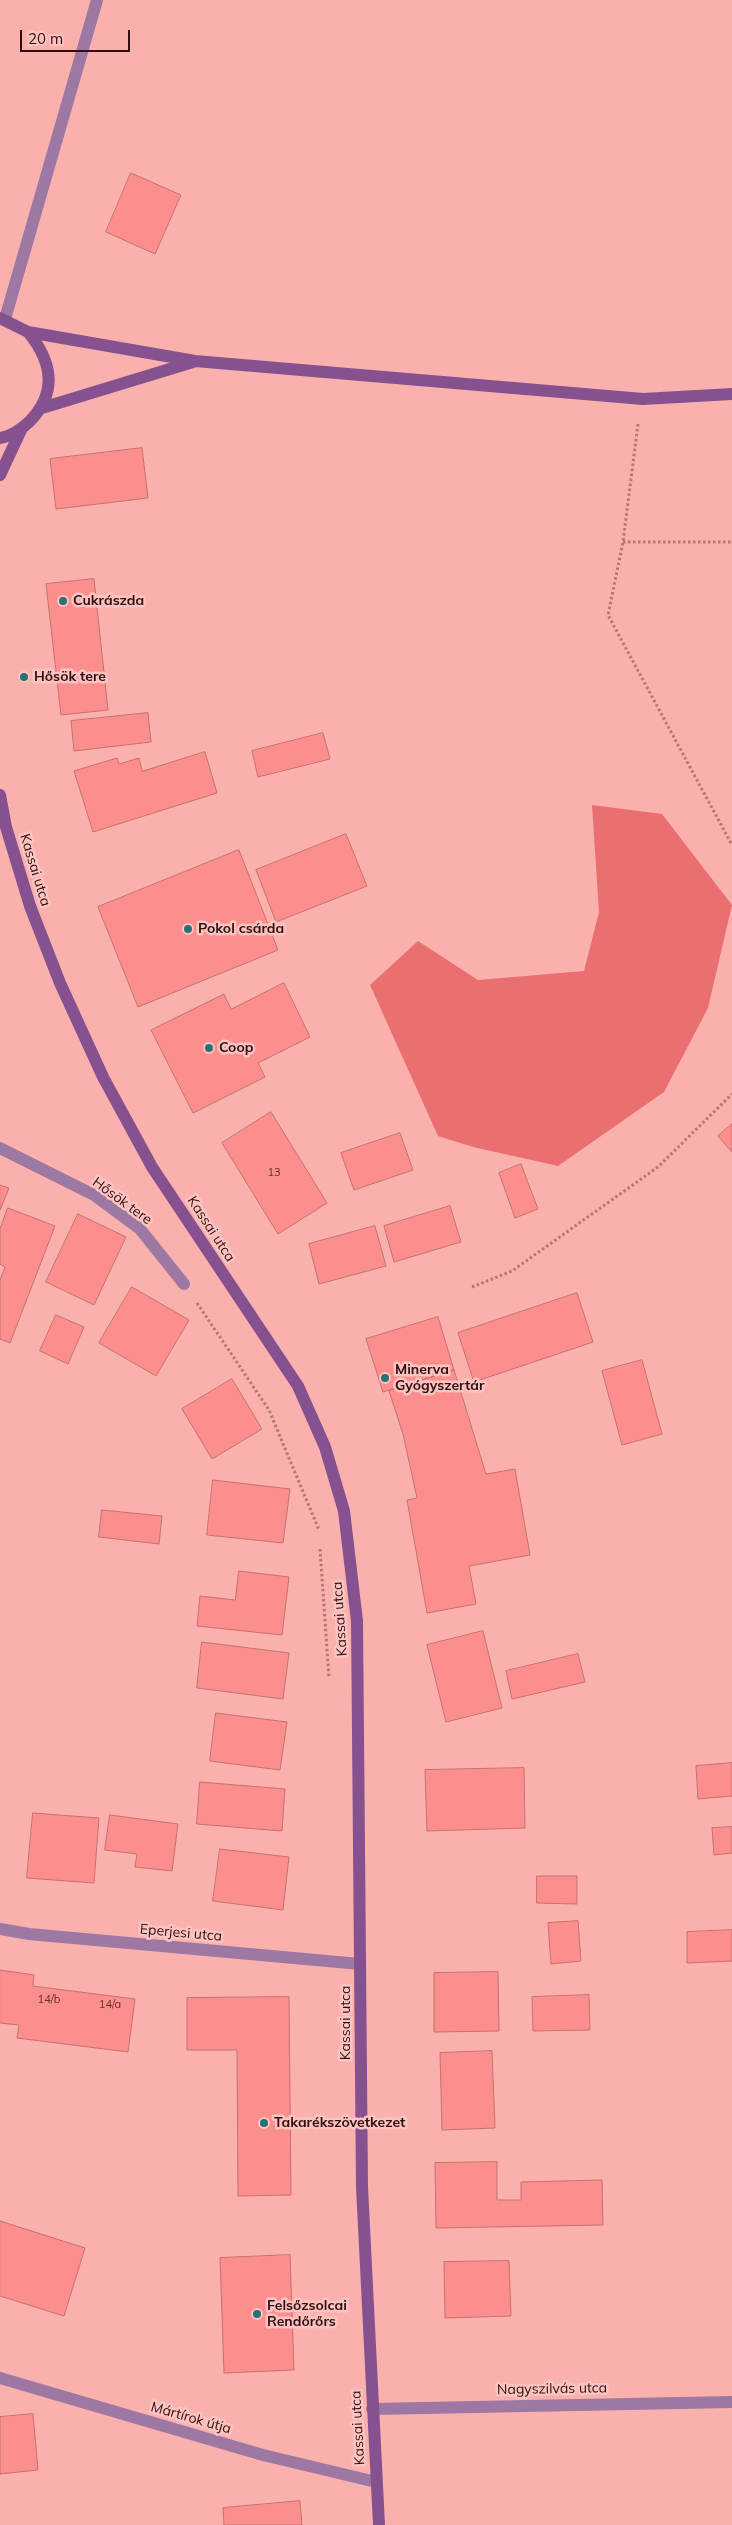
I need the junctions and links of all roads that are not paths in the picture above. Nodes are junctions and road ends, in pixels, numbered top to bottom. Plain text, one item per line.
1 (97, 0) edge
2 (3, 319) edge
3 (28, 332) junction
4 (195, 361) junction
5 (732, 394) edge
6 (42, 408) junction
7 (22, 428) junction
8 (0, 438) edge
9 (0, 475) edge
10 (0, 795) edge
11 (0, 1148) edge
12 (184, 1284) road end
13 (0, 1929) edge
14 (360, 1964) junction
15 (0, 2378) edge
16 (732, 2402) edge
17 (372, 2409) junction
18 (376, 2482) junction
19 (379, 2525) edge

1 - 2 street
2 - 3 main road
3 - 4 main road
3 - 6 main road
4 - 5 main road
4 - 6 main road
6 - 7 main road
7 - 8 main road
7 - 9 main road
10 - 14 main road, Kassai utca
11 - 12 street, Hősök tere
13 - 14 street, Eperjesi utca
14 - 17 main road, Kassai utca
15 - 18 street, Mártírok útja
16 - 17 street, Nagyszilvás utca
17 - 18 main road, Kassai utca
18 - 19 main road, Kassai utca

